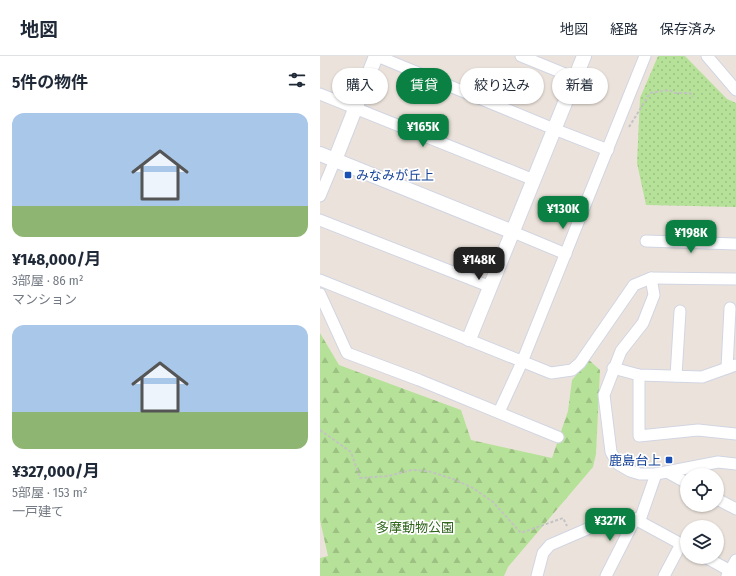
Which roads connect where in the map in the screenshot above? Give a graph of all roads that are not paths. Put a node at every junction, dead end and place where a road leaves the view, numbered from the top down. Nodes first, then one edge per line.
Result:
1 (376, 56) edge
2 (521, 56) edge
3 (584, 56) edge
4 (645, 56) edge
5 (707, 56) edge
6 (579, 68) edge
7 (552, 69) edge
8 (736, 90) edge
9 (320, 94) edge
10 (564, 104) edge
11 (355, 108) junction
12 (554, 129) junction
13 (608, 150) junction
14 (320, 154) edge
15 (335, 160) junction
16 (534, 180) junction
17 (320, 196) edge
18 (320, 220) edge
19 (513, 232) junction
20 (646, 241) dead end
21 (736, 244) edge
22 (566, 254) junction
23 (651, 278) junction
24 (736, 279) edge
25 (320, 280) edge
26 (491, 287) junction
27 (320, 294) edge
28 (730, 308) dead end
29 (680, 311) dead end
30 (469, 339) junction
31 (522, 362) junction
32 (731, 367) edge
33 (613, 368) junction
34 (639, 375) junction
35 (676, 376) junction
36 (499, 412) junction
37 (736, 434) edge
38 (558, 437) dead end
39 (736, 464) edge
40 (667, 472) junction
41 (656, 474) junction
42 (680, 479) edge
43 (724, 503) edge
44 (736, 509) edge
45 (635, 519) junction
46 (680, 544) edge
47 (680, 552) edge
48 (736, 560) edge
49 (716, 564) edge
50 (731, 573) edge
51 (536, 576) edge
52 (606, 576) edge
53 (664, 576) edge

1 - 11 street
1 - 12 street
2 - 7 street
3 - 6 street
4 - 13 street
5 - 8 street
9 - 11 street
10 - 12 street
11 - 15 street
11 - 16 street
12 - 13 street
12 - 16 street
13 - 22 street
14 - 15 street
15 - 17 street
15 - 19 street
16 - 19 street
18 - 26 street
19 - 22 street
19 - 26 street
20 - 21 street
22 - 31 street
23 - 24 street
23 - 31 street
23 - 33 street
25 - 30 street
26 - 30 street
27 - 36 street
28 - 32 street
29 - 35 street
30 - 31 street
31 - 36 street
32 - 35 street
33 - 34 street
33 - 41 street
34 - 35 street
34 - 37 street
36 - 38 street
39 - 40 street
40 - 41 street
40 - 42 street
41 - 45 street
43 - 44 street
45 - 46 street
45 - 51 street
45 - 52 street
47 - 53 street
48 - 50 street
49 - 50 street

